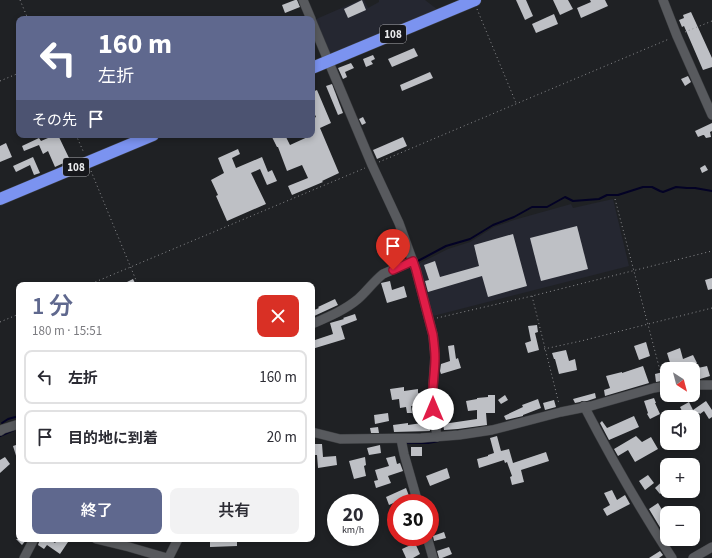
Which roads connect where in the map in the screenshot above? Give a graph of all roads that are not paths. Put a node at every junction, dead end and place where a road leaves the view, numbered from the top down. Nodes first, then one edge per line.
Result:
1 (303, 0) edge
2 (474, 0) edge
3 (663, 0) edge
4 (310, 16) edge
5 (315, 30) edge
6 (328, 62) junction
7 (315, 67) edge
8 (712, 114) edge
9 (146, 138) edge
10 (0, 199) edge
11 (413, 261) junction
12 (315, 323) edge
13 (700, 385) edge
14 (712, 385) edge
15 (660, 387) edge
16 (584, 406) junction
17 (16, 425) edge
18 (1, 429) edge
19 (315, 433) edge
20 (437, 438) junction
21 (401, 439) junction
22 (415, 494) edge
23 (32, 542) edge
24 (108, 542) edge
25 (176, 542) edge
26 (430, 546) edge
27 (712, 547) edge
28 (24, 558) edge
29 (167, 558) edge
30 (433, 558) edge
31 (672, 558) edge
32 (692, 558) edge

1 - 4 street
2 - 6 highway, 108
3 - 8 street
5 - 6 street
6 - 7 highway, 108
6 - 11 street
9 - 10 highway, 108
11 - 12 street
11 - 20 street
13 - 14 street
15 - 16 street
16 - 20 street
16 - 31 street
17 - 18 street
19 - 21 street
20 - 21 street
21 - 22 street
23 - 28 street
24 - 29 street
25 - 29 street
26 - 30 street
27 - 32 street

